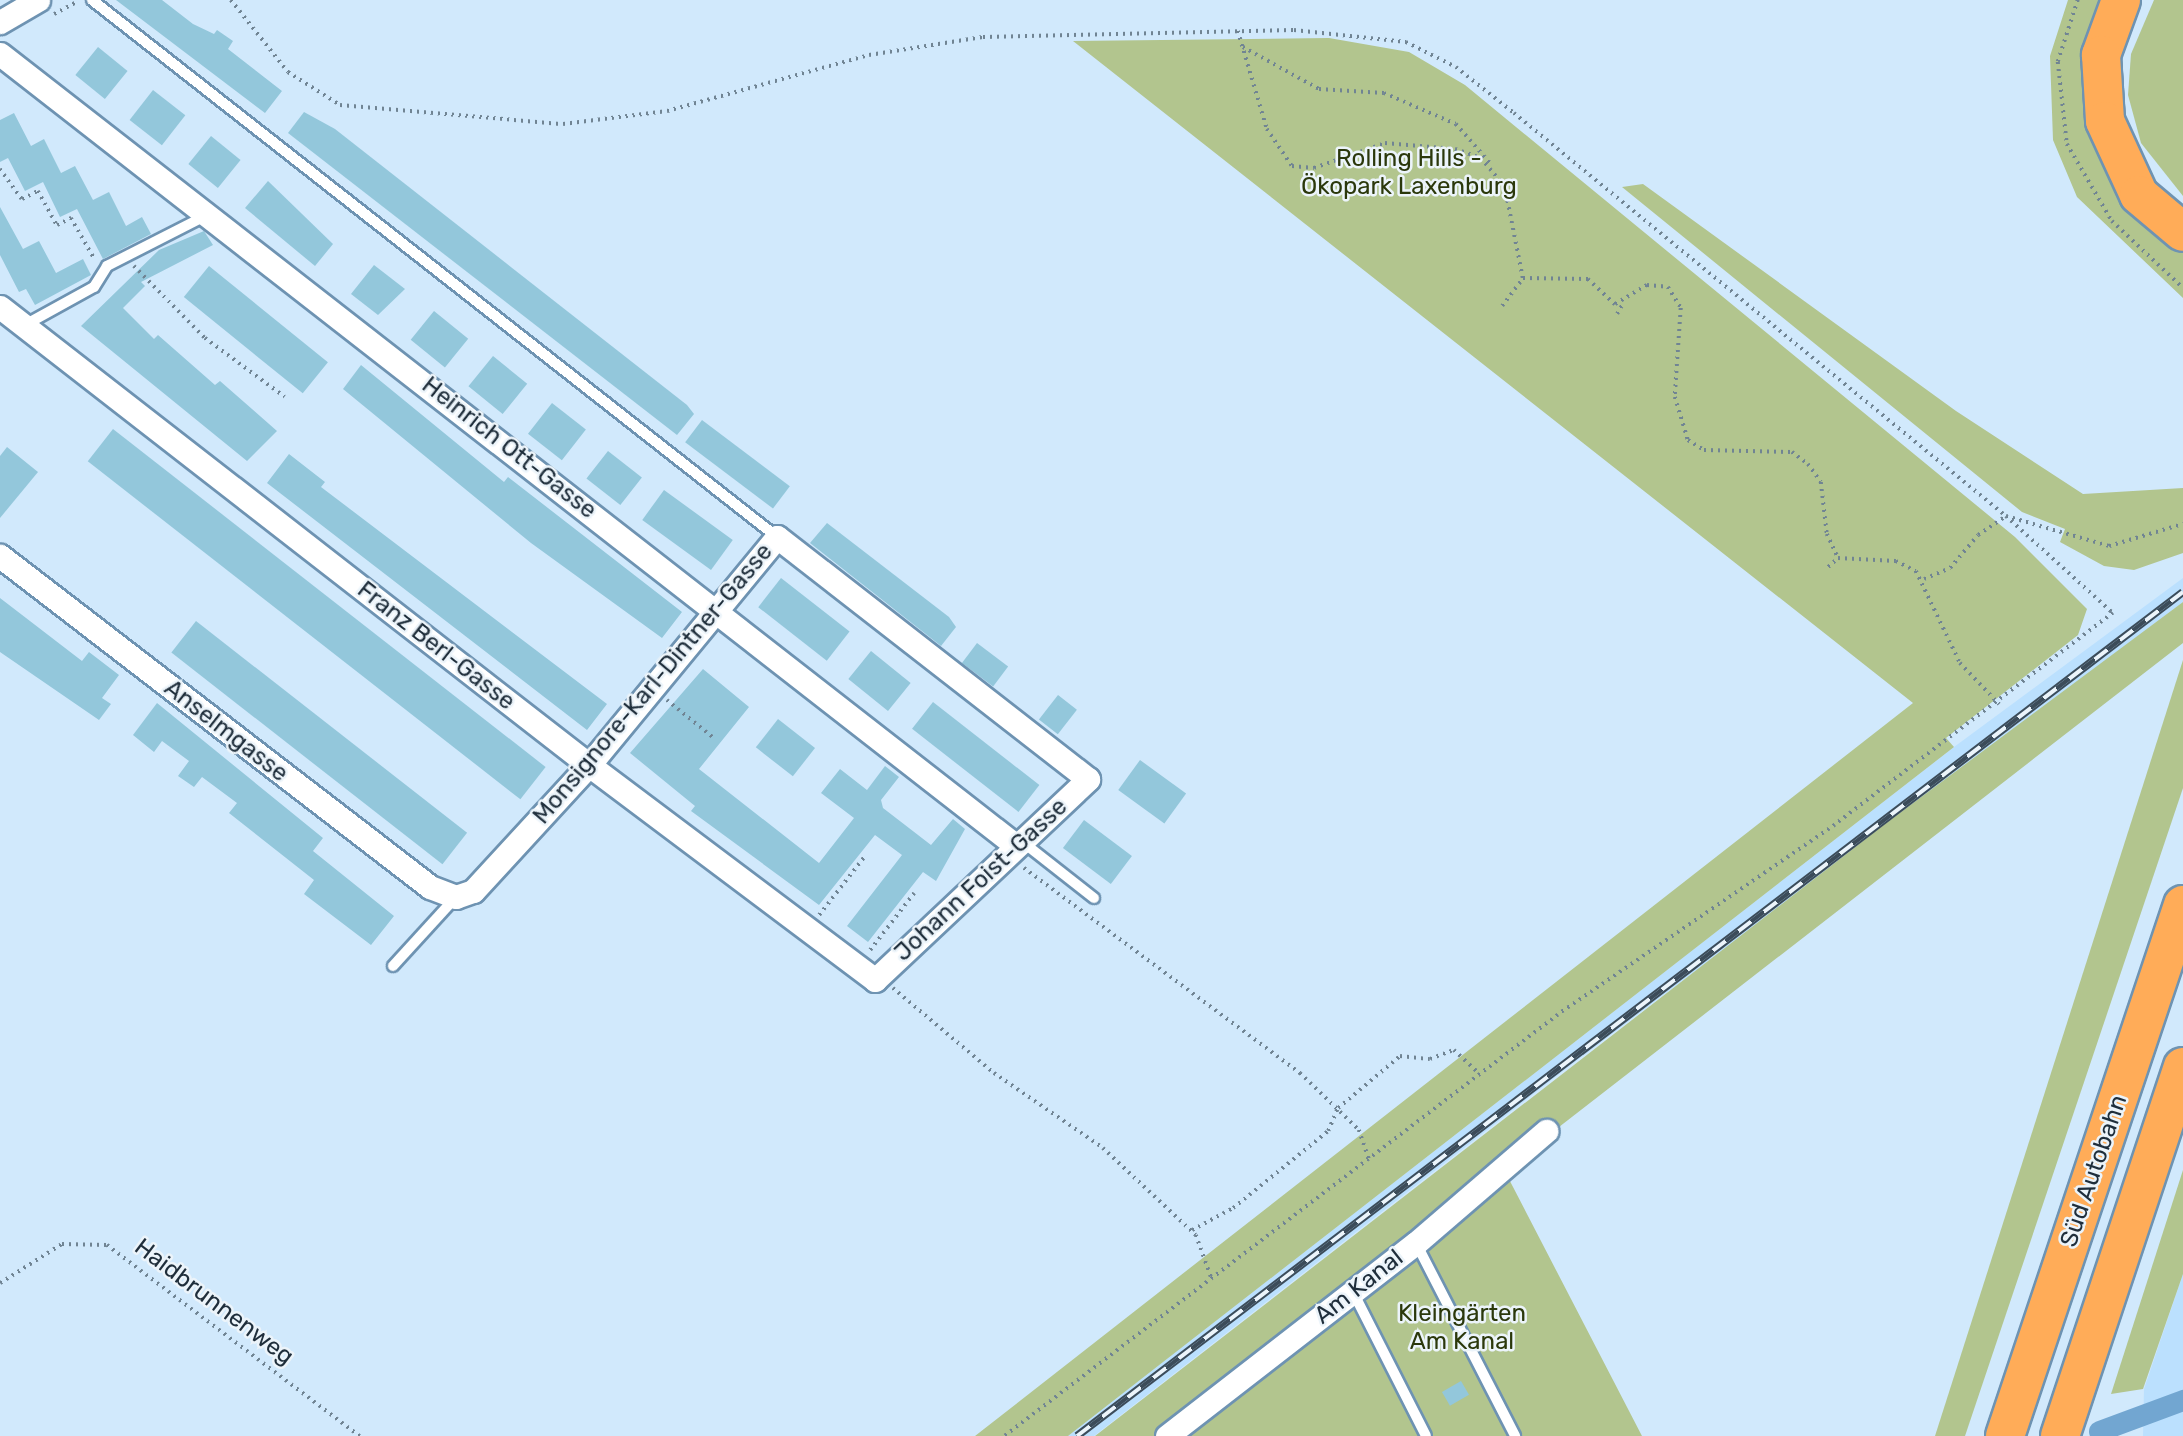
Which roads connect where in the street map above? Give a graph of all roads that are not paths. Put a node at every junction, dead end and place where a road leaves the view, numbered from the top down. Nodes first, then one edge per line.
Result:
1 (38, 0) edge
2 (92, 0) edge
3 (2121, 0) edge
4 (2143, 0) edge
5 (0, 22) edge
6 (0, 54) edge
7 (2183, 207) edge
8 (207, 215) junction
9 (2183, 232) edge
10 (0, 307) edge
11 (23, 326) junction
12 (777, 537) junction
13 (0, 556) edge
14 (718, 609) junction
15 (589, 765) junction
16 (1087, 779) joint
17 (1013, 847) junction
18 (456, 897) junction
19 (1094, 898) dead end
20 (2183, 905) edge
21 (393, 966) dead end
22 (875, 980) joint
23 (2183, 1067) edge
24 (1546, 1131) dead end
25 (1416, 1243) junction
26 (1353, 1292) junction
27 (1167, 1436) edge
28 (1426, 1436) edge
29 (1515, 1436) edge
30 (2005, 1436) edge
31 (2060, 1436) edge

1 - 5 street
2 - 12 lane
3 - 9 highway
4 - 7 highway
6 - 8 street, Heinrich Ott-Gasse
8 - 11 lane
8 - 14 street, Heinrich Ott-Gasse
10 - 11 street, Franz Berl-Gasse
11 - 15 street, Franz Berl-Gasse
12 - 14 street, Monsignore-Karl-Dintner-Gasse
12 - 16 street, Monsignore-Karl-Dintner-Gasse
13 - 18 street, Anselmgasse
14 - 15 street, Monsignore-Karl-Dintner-Gasse
14 - 17 street, Heinrich Ott-Gasse
15 - 18 street, Monsignore-Karl-Dintner-Gasse
15 - 22 street, Franz Berl-Gasse
16 - 17 street, Johann Foist-Gasse
17 - 19 lane
17 - 22 street, Johann Foist-Gasse
18 - 21 lane
20 - 30 highway, Süd Autobahn
23 - 31 highway, Süd Autobahn
24 - 25 street, Am Kanal
25 - 26 street, Am Kanal
25 - 29 lane
26 - 27 street, Am Kanal
26 - 28 lane

